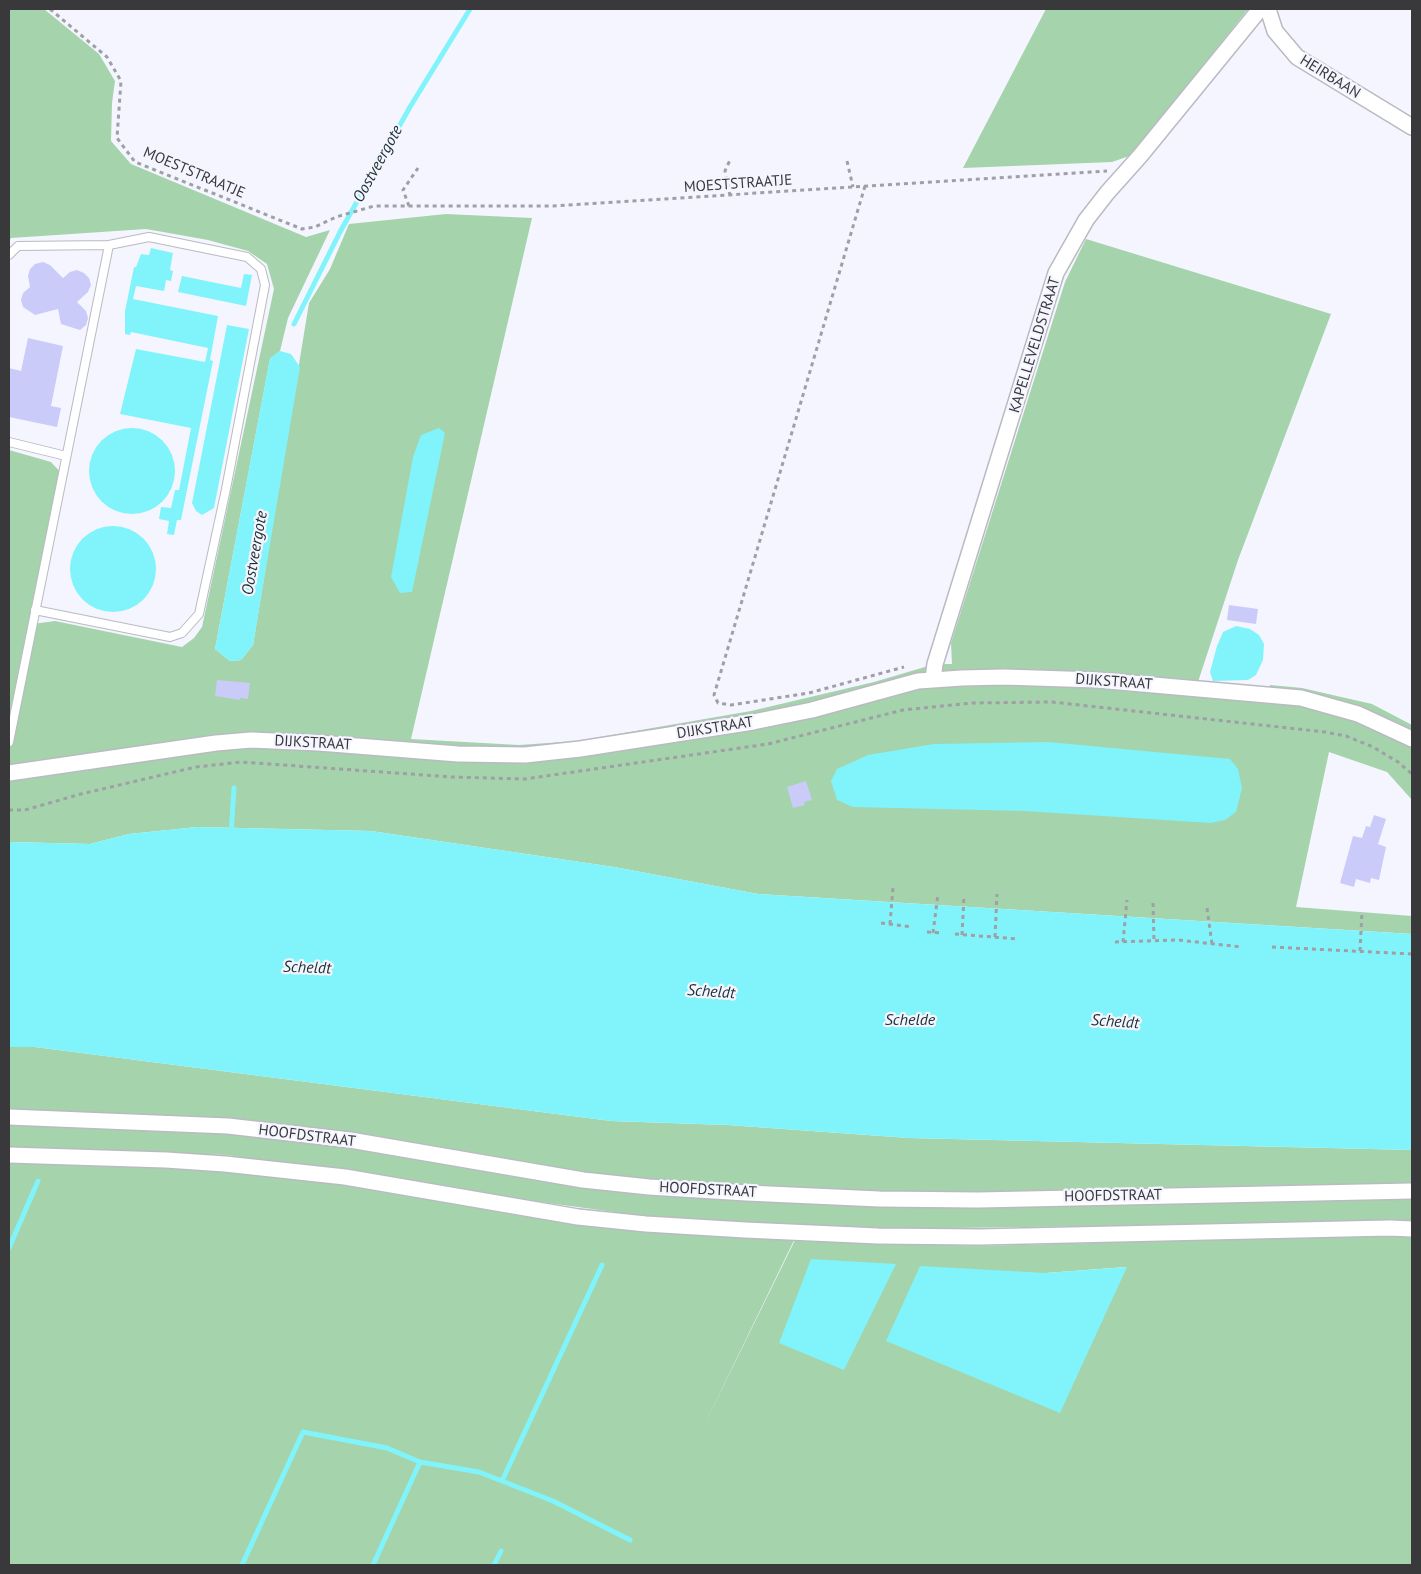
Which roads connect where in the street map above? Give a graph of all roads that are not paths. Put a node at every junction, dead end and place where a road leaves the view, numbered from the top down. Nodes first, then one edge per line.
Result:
1 (1260, 9) edge
2 (1268, 9) edge
3 (1412, 127) edge
4 (109, 245) junction
5 (9, 255) edge
6 (9, 442) edge
7 (66, 456) junction
8 (36, 610) junction
9 (933, 679) junction
10 (1412, 740) edge
11 (9, 742) edge
12 (9, 773) edge
13 (9, 1117) edge
14 (9, 1155) edge
15 (1412, 1191) edge
16 (1412, 1229) edge

1 - 9 street, KAPELLEVELDSTRAAT
2 - 3 street, HEIRBAAN
4 - 5 lane
4 - 7 lane
4 - 8 lane
6 - 7 lane
7 - 8 lane
8 - 11 lane
9 - 10 street, DIJKSTRAAT
9 - 12 street, DIJKSTRAAT
13 - 15 street, HOOFDSTRAAT
14 - 16 street

